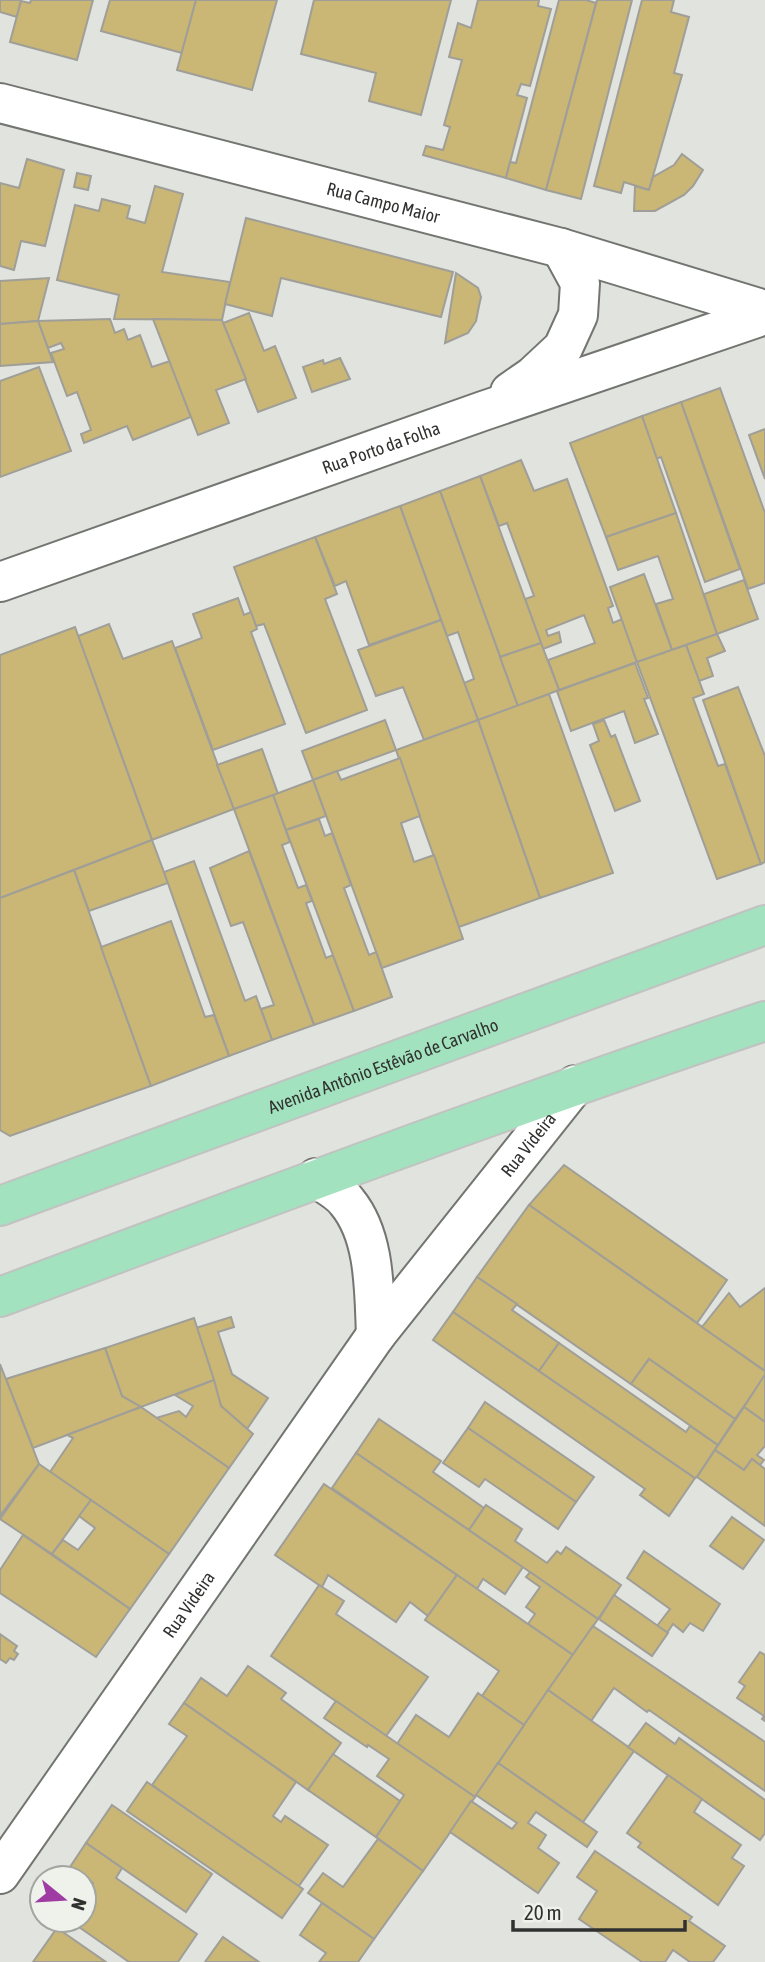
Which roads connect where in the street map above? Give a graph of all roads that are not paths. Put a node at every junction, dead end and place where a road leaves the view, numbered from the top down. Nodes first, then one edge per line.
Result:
1 (0, 103) edge
2 (561, 248) junction
3 (765, 312) edge
4 (482, 411) junction
5 (0, 582) edge
6 (765, 925) edge
7 (765, 1021) edge
8 (575, 1085) junction
9 (316, 1178) junction
10 (0, 1206) edge
11 (0, 1297) edge
12 (376, 1335) junction
13 (0, 1874) edge

1 - 2 street, Rua Campo Maior
2 - 3 street, Rua Campo Maior
2 - 4 street
3 - 4 street, Rua Porto da Folha
4 - 5 street, Rua Porto da Folha
6 - 10 main road, Avenida Antônio Estêvão de Carvalho
7 - 8 main road
8 - 9 main road
8 - 12 street, Rua Videira
9 - 11 main road
9 - 12 street
12 - 13 street, Rua Videira

